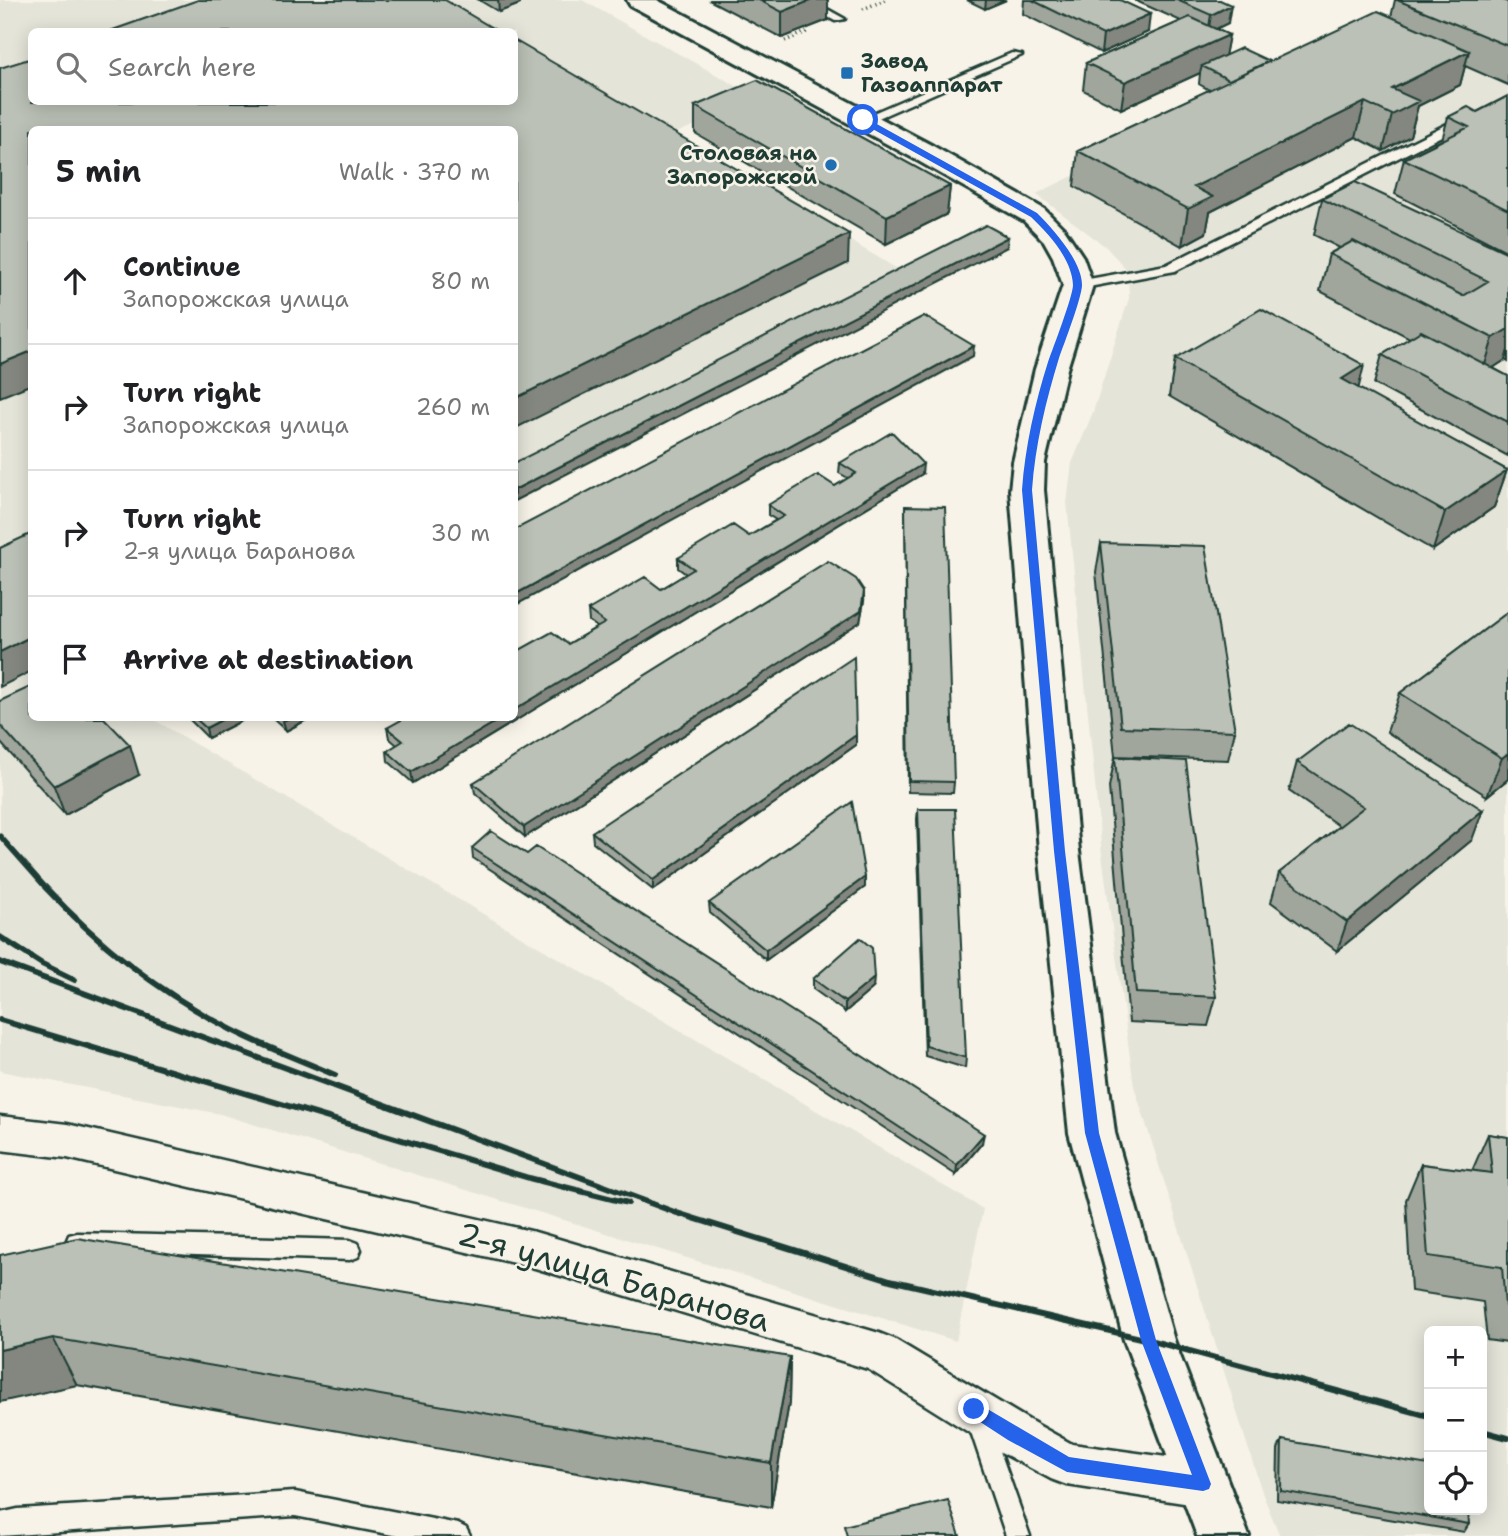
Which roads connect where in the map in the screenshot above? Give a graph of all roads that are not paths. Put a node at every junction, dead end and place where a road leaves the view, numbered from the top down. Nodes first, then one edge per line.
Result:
1 (639, 0) edge
2 (803, 0) edge
3 (839, 19) dead end
4 (1016, 55) dead end
5 (1468, 118) edge
6 (863, 120) junction
7 (1077, 285) junction
8 (0, 1133) edge
9 (52, 1244) edge
10 (350, 1250) dead end
11 (974, 1409) junction
12 (1203, 1484) junction
13 (12, 1527) edge
14 (458, 1536) edge
15 (1018, 1536) edge
16 (1223, 1536) edge

1 - 6 main road
2 - 3 lane
4 - 6 lane
5 - 7 lane
6 - 7 main road
7 - 12 main road
8 - 11 street, 2-я улица Баранова
9 - 10 lane
11 - 12 street, 2-я улица Баранова
11 - 15 lane
12 - 16 main road
13 - 14 lane

